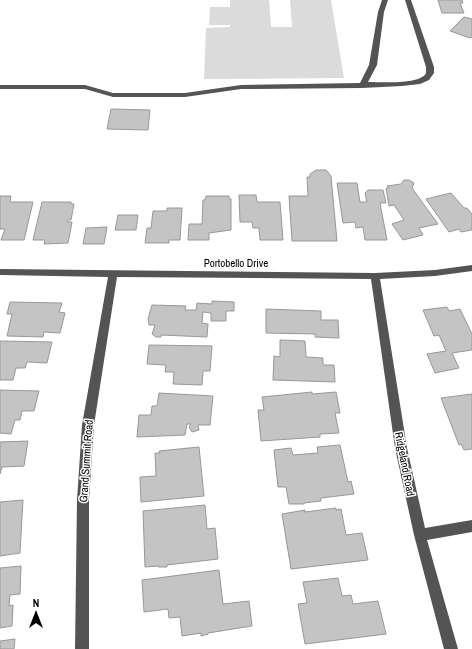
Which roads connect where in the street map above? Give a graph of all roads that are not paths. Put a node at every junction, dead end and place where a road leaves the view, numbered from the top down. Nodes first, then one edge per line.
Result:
1 (385, 0) edge
2 (408, 0) edge
3 (362, 86) junction
4 (0, 87) edge
5 (472, 268) edge
6 (0, 272) edge
7 (114, 274) junction
8 (375, 276) junction
9 (472, 526) edge
10 (420, 535) junction
11 (82, 649) edge
12 (451, 649) edge

1 - 3 street
2 - 3 street
3 - 4 street
5 - 8 street, Portobello Drive
6 - 7 street, Portobello Drive
7 - 8 street, Portobello Drive
7 - 11 street, Grand Summit Road
8 - 10 street, Ridgeland Road
9 - 10 street
10 - 12 street, Ridgeland Road

